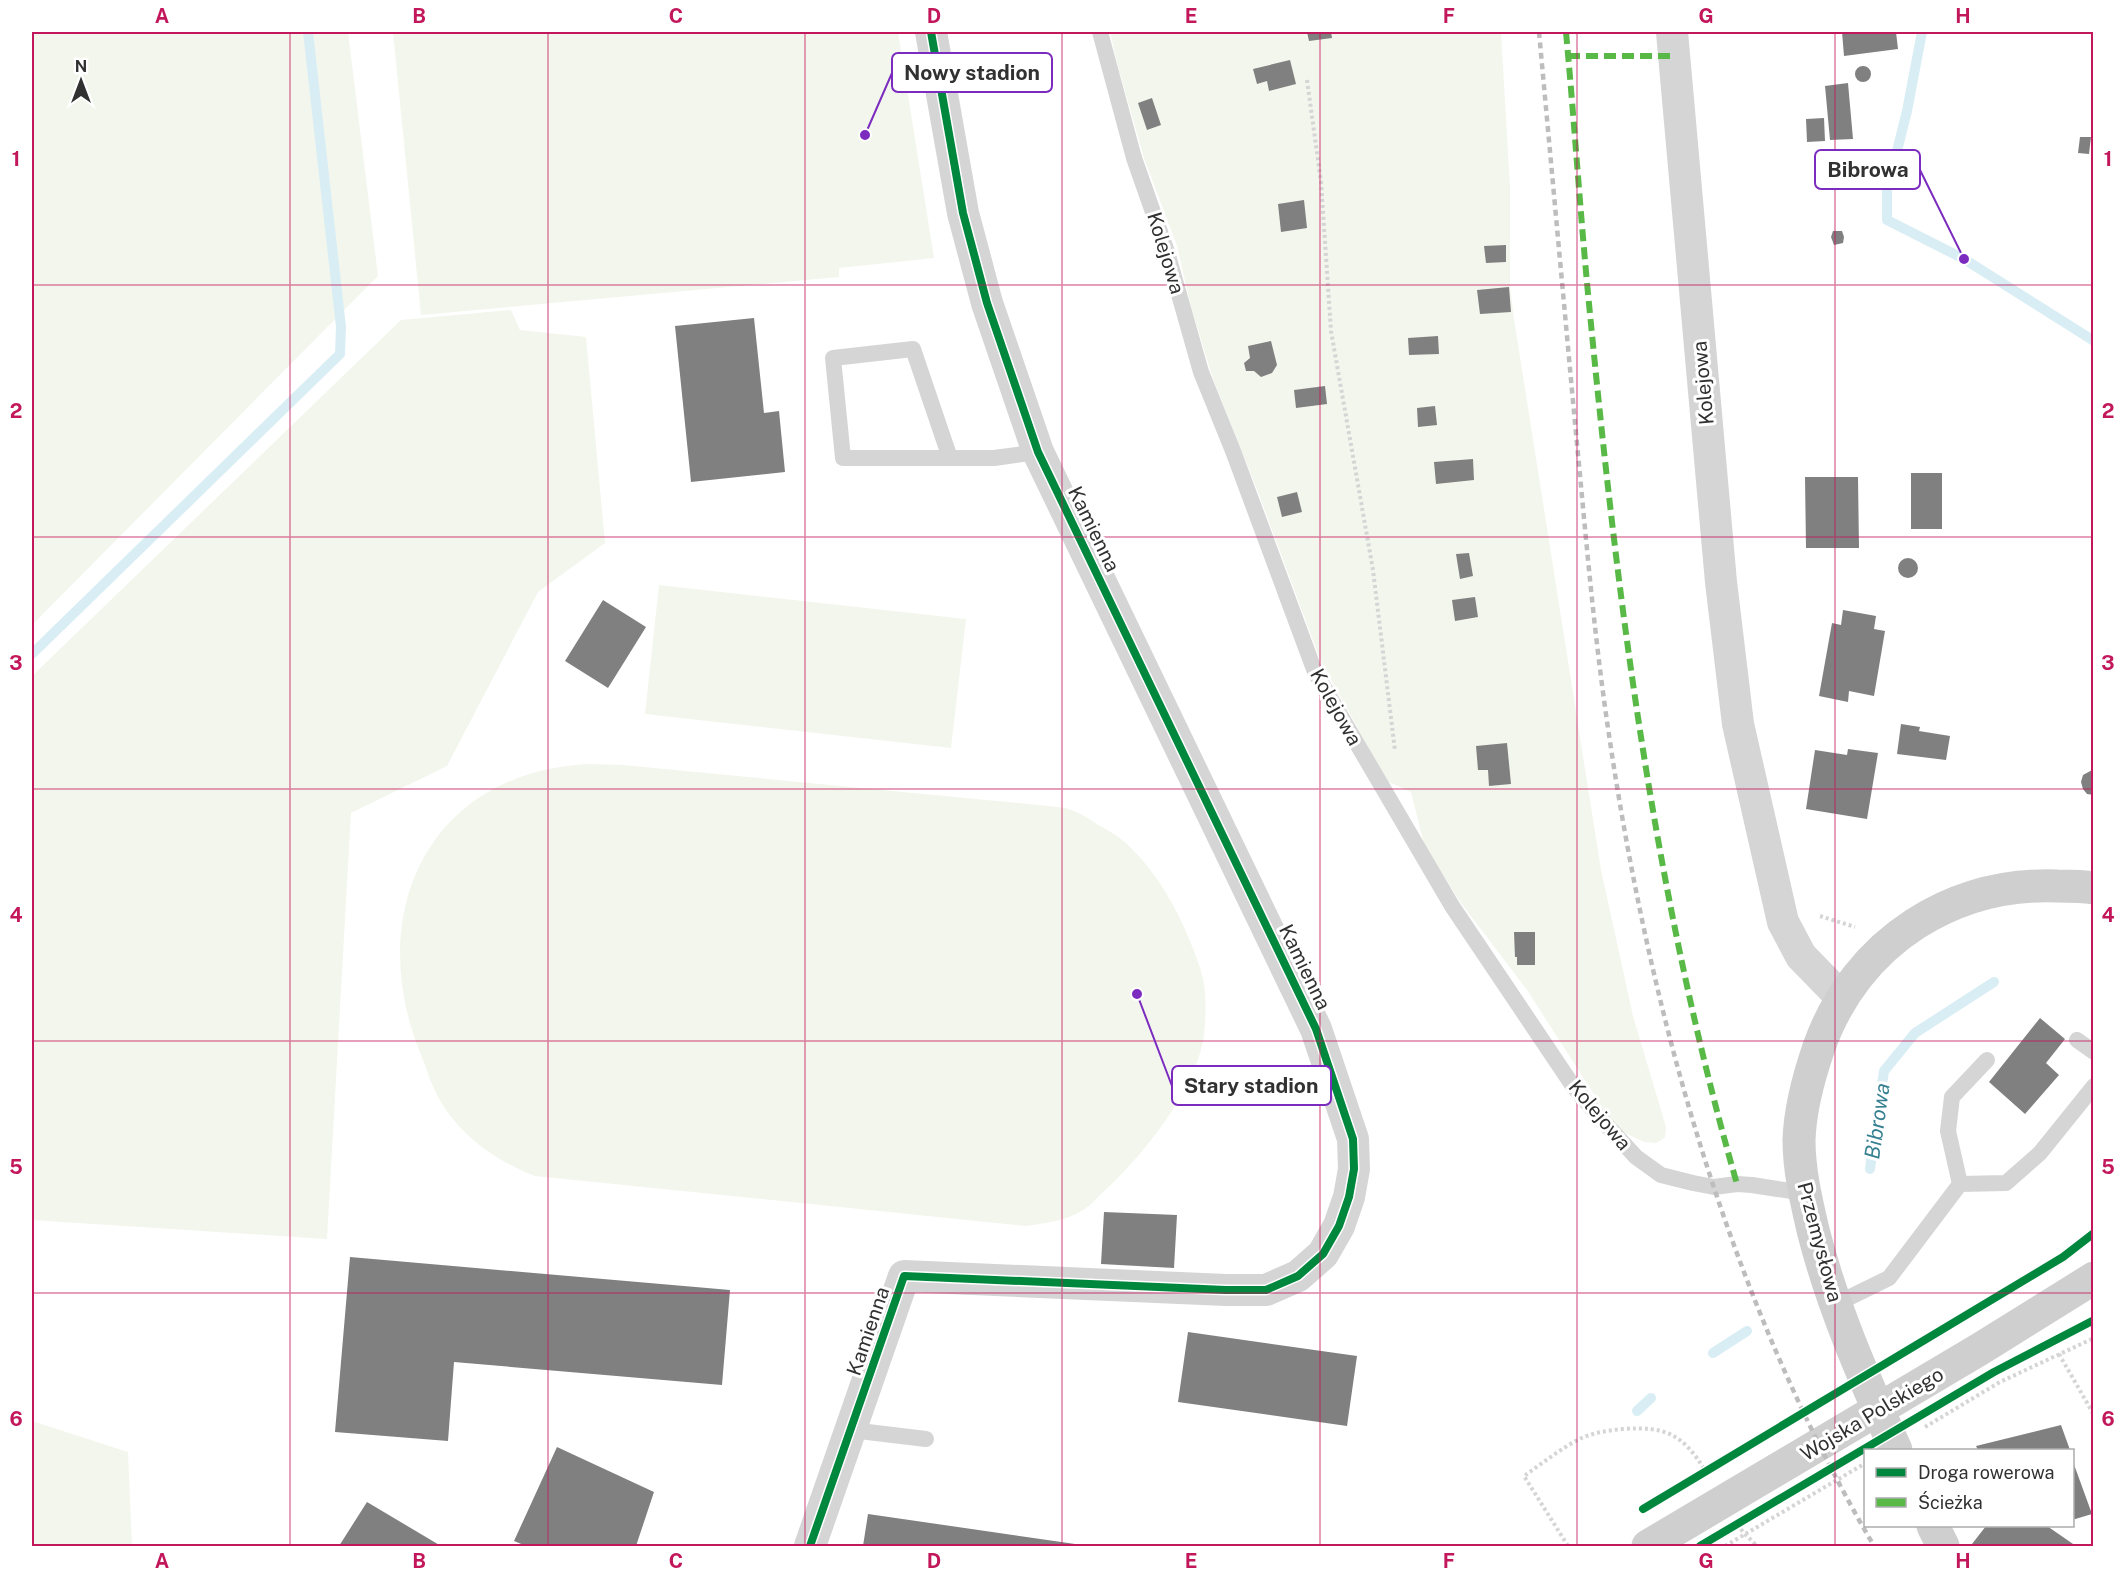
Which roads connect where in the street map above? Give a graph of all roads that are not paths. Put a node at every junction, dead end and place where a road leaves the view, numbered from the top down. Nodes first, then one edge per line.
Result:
1 (931, 32) edge
2 (1100, 32) edge
3 (1672, 32) edge
4 (1038, 452) junction
5 (950, 458) junction
6 (2094, 888) edge
7 (1841, 997) junction
8 (2077, 1040) dead end
9 (2094, 1052) edge
10 (1987, 1060) dead end
11 (2094, 1086) edge
12 (1960, 1184) junction
13 (1804, 1193) junction
14 (2094, 1278) edge
15 (1836, 1304) junction
16 (851, 1430) junction
17 (926, 1439) dead end
18 (1896, 1449) edge
19 (1934, 1527) edge
20 (1655, 1543) edge
21 (810, 1546) edge
22 (1943, 1546) edge

1 - 4 street, Kamienna
2 - 13 lane, Kolejowa
3 - 7 street, Kolejowa
4 - 5 lane
4 - 16 street, Kamienna
5 - 5 lane
6 - 7 main road, Przemysłowa
7 - 13 main road, Przemysłowa
8 - 9 lane
10 - 12 lane
11 - 12 lane
12 - 15 lane
13 - 15 main road, Przemysłowa
14 - 20 main road, Wojska Polskiego
15 - 18 main road, Przemysłowa
16 - 17 lane
16 - 21 street, Kamienna
19 - 22 main road

